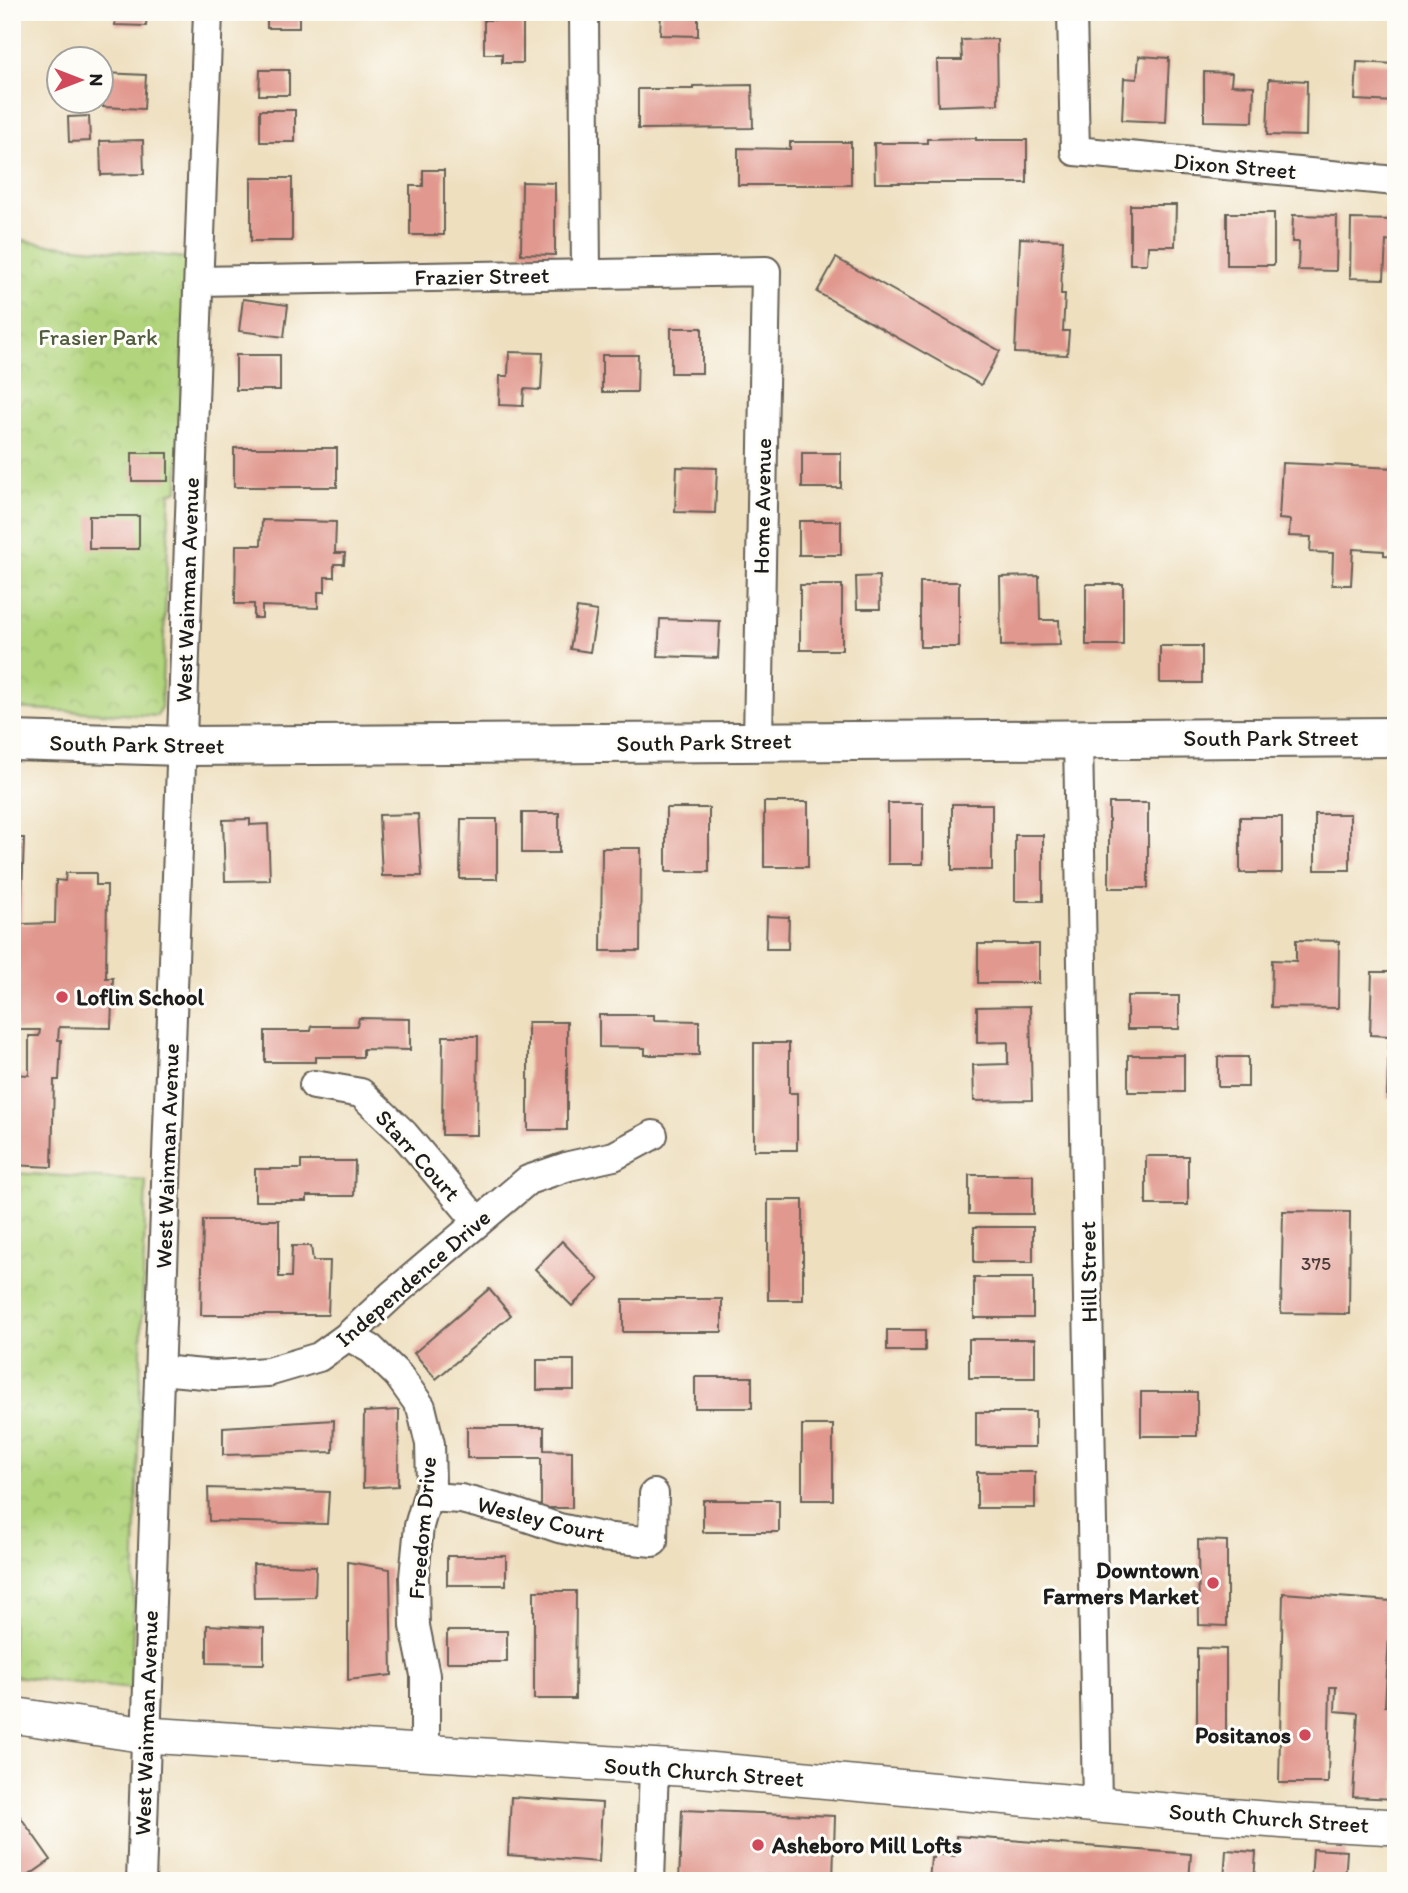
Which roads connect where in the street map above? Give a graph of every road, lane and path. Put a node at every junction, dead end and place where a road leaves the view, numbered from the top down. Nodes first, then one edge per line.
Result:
1 (208, 12) edge
2 (584, 12) edge
3 (1072, 12) edge
4 (1396, 181) edge
5 (766, 271) joint
6 (586, 274) junction
7 (199, 281) junction
8 (1396, 737) edge
9 (1078, 739) junction
10 (12, 741) edge
11 (758, 741) junction
12 (182, 746) junction
13 (314, 1085) dead end
14 (653, 1135) dead end
15 (478, 1222) junction
16 (348, 1336) junction
17 (159, 1370) junction
18 (654, 1494) dead end
19 (428, 1497) junction
20 (12, 1715) edge
21 (146, 1735) junction
22 (425, 1752) junction
23 (654, 1767) junction
24 (1097, 1804) junction
25 (1396, 1827) edge
26 (141, 1881) edge
27 (650, 1881) edge

1 - 7 street, West Wainman Avenue
2 - 6 street
3 - 4 street, Dixon Street
5 - 6 street, Frazier Street
5 - 11 street, Home Avenue
6 - 7 street, Frazier Street
7 - 12 street, West Wainman Avenue
8 - 9 main road, South Park Street
9 - 11 main road, South Park Street
9 - 24 street, Hill Street
10 - 12 main road, South Park Street
11 - 12 main road, South Park Street
12 - 17 street, West Wainman Avenue
13 - 15 street, Starr Court
14 - 15 street, Independence Drive
15 - 16 street, Independence Drive
16 - 17 street, Independence Drive
16 - 19 street, Freedom Drive
17 - 21 street, West Wainman Avenue
18 - 19 street, Wesley Court
19 - 22 street, Freedom Drive
20 - 21 street, South Church Street
21 - 22 street, South Church Street
21 - 26 street, West Wainman Avenue
22 - 23 street, South Church Street
23 - 24 street, South Church Street
23 - 27 street
24 - 25 street, South Church Street

